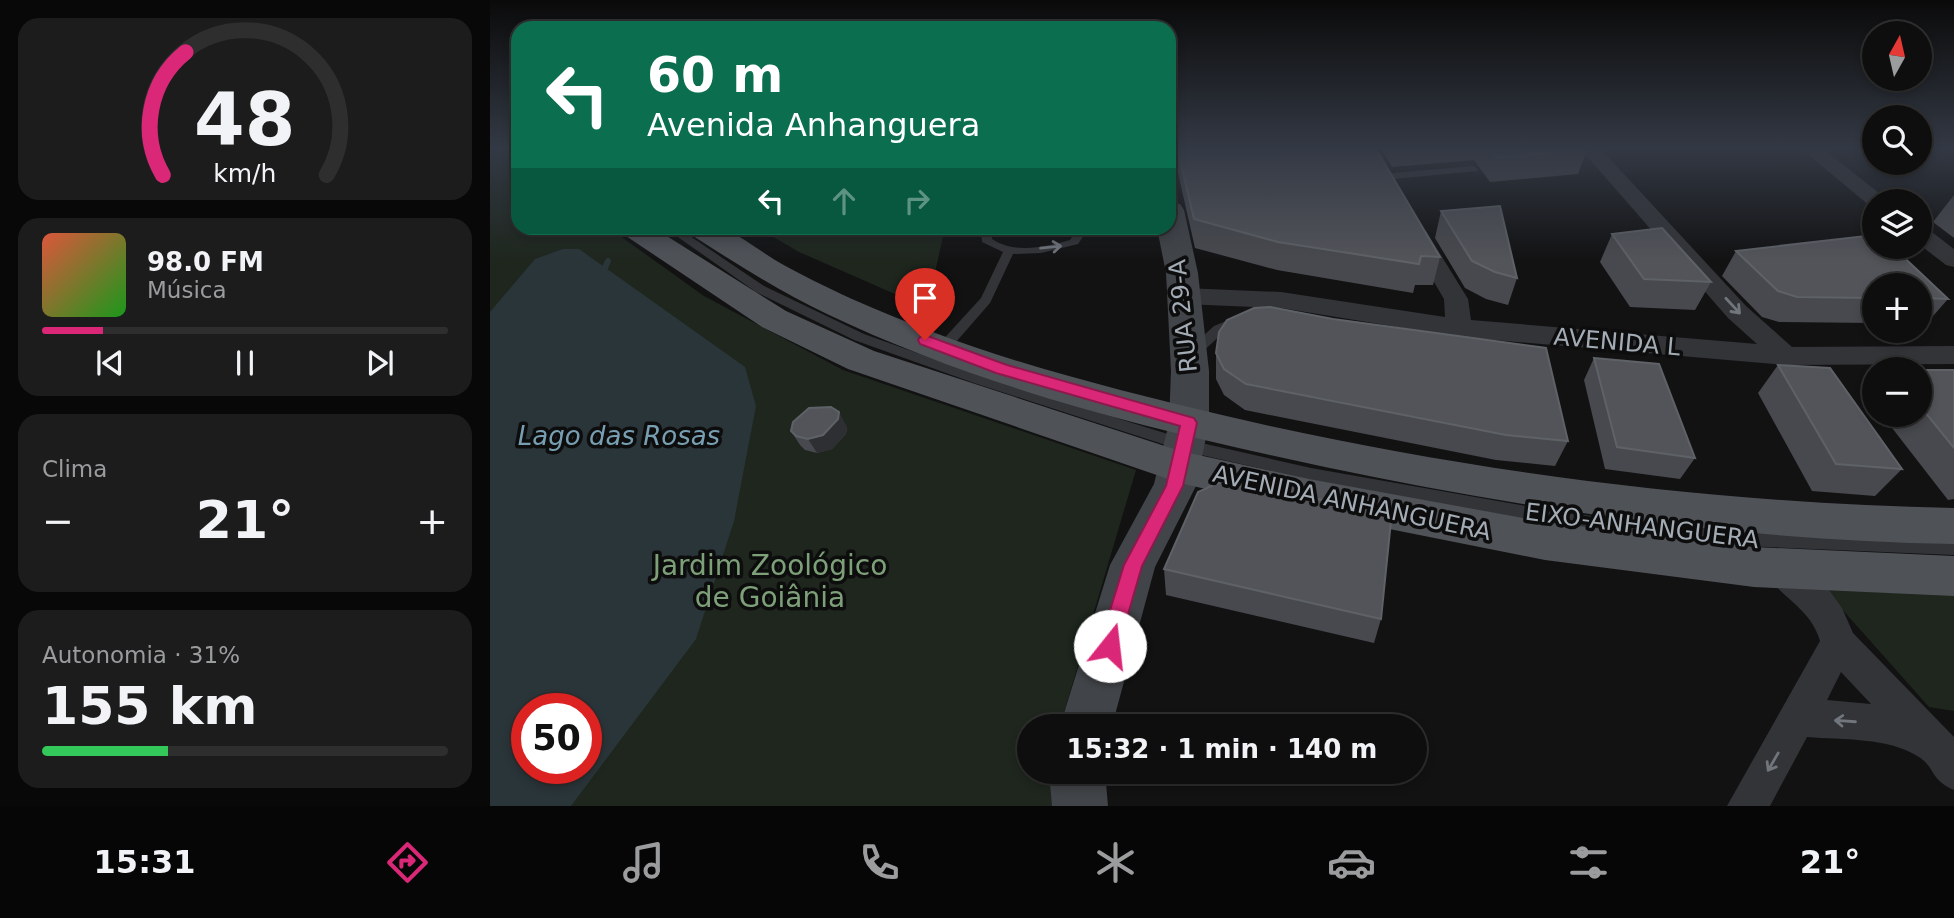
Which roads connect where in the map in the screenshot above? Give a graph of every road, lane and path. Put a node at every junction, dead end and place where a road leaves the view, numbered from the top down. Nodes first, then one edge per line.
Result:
1 (1388, 185) edge
2 (1621, 185) edge
3 (1396, 200) edge
4 (1409, 222) edge
5 (645, 235) edge
6 (681, 235) edge
7 (712, 235) edge
8 (986, 235) edge
9 (1078, 235) edge
10 (1174, 235) edge
11 (1932, 243) edge
12 (1009, 251) junction
13 (1954, 260) edge
14 (1183, 285) junction
15 (1292, 302) junction
16 (1459, 328) junction
17 (944, 348) junction
18 (1954, 355) edge
19 (1786, 356) junction
20 (1189, 357) junction
21 (1184, 445) junction
22 (1954, 526) edge
23 (1954, 548) edge
24 (1954, 576) edge
25 (1804, 578) junction
26 (1839, 643) junction
27 (1090, 714) edge
28 (1798, 717) junction
29 (1947, 751) edge
30 (1078, 784) edge
31 (1080, 806) edge
32 (1748, 806) edge

1 - 3 street
2 -> 19 street
4 - 16 street
5 - 21 main road, AVENIDA ANHANGUERA
6 - 21 lane, EIXO-ANHANGUERA
7 - 17 main road, AVENIDA ANHANGUERA
8 - 12 lane
12 -> 9 lane
10 - 14 street, RUA 29-A
11 - 13 street
12 - 17 lane
14 - 15 street, AVENIDA L
14 - 20 street, RUA 29-A
15 - 16 street, AVENIDA L
15 - 20 lane
16 - 19 street, AVENIDA L
17 - 21 main road, AVENIDA ANHANGUERA
18 - 19 street, AVENIDA L
20 - 21 street, RUA 29-A
21 - 22 main road, AVENIDA ANHANGUERA
21 - 23 lane, EIXO-ANHANGUERA
21 - 25 main road, AVENIDA ANHANGUERA
21 - 27 street
24 - 25 main road, AVENIDA ANHANGUERA
25 - 26 street
26 - 28 street
26 - 29 street
29 -> 28 street
28 -> 32 street
30 - 31 street

